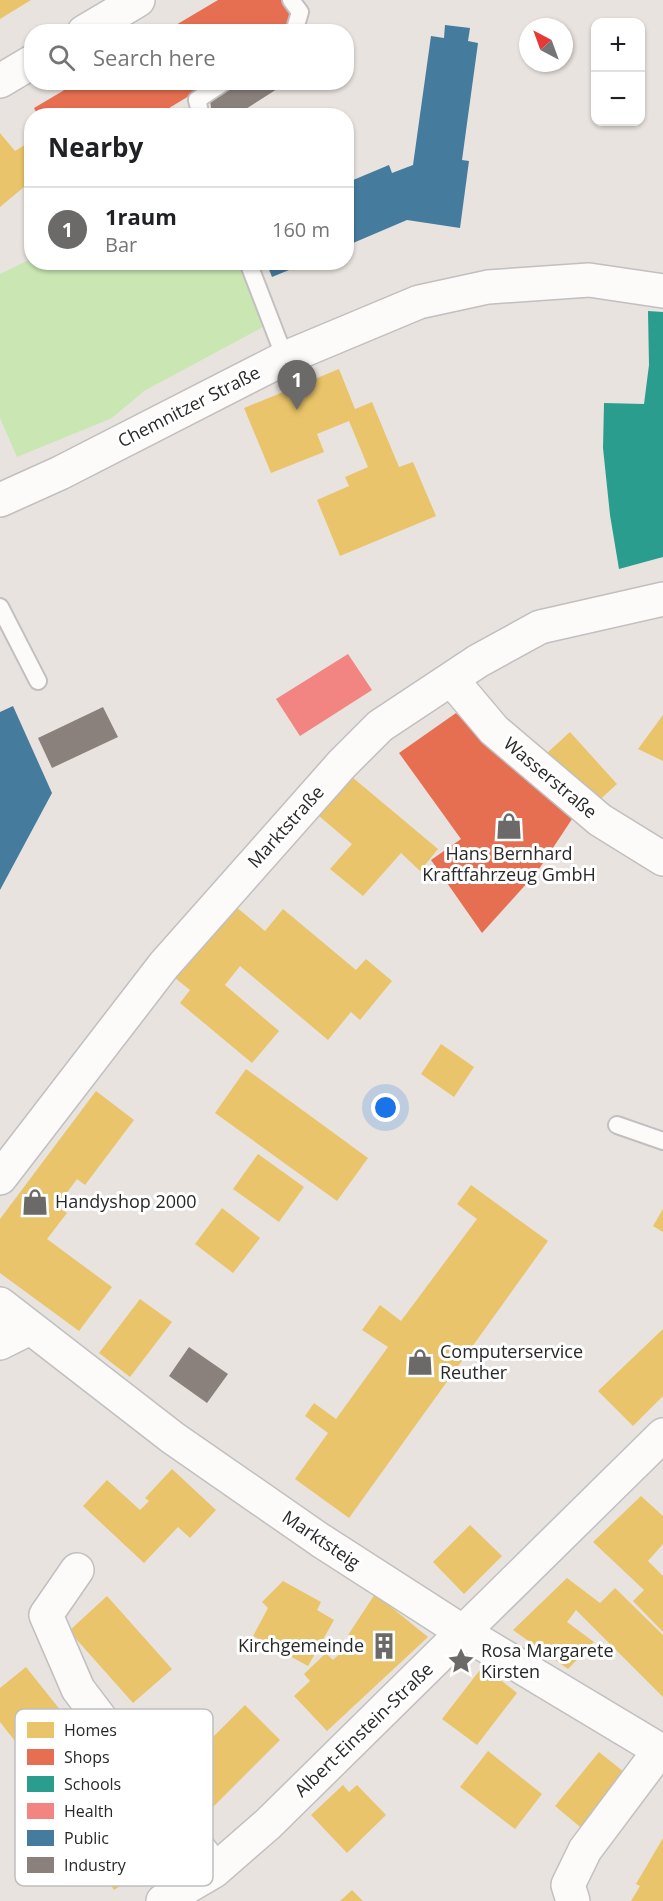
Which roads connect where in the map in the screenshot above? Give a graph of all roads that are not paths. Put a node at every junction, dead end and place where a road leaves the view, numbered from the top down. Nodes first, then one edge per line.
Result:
1 (138, 0) edge
2 (291, 0) edge
3 (98, 24) edge
4 (296, 24) edge
5 (24, 67) edge
6 (0, 81) edge
7 (212, 90) edge
8 (199, 108) edge
9 (251, 270) edge
10 (663, 291) edge
11 (285, 358) junction
12 (0, 500) edge
13 (663, 599) edge
14 (0, 607) edge
15 (451, 679) junction
16 (38, 681) dead end
17 (663, 859) edge
18 (617, 1125) dead end
19 (663, 1141) edge
20 (0, 1178) edge
21 (0, 1304) edge
22 (30, 1328) junction
23 (0, 1343) edge
24 (663, 1435) edge
25 (77, 1570) dead end
26 (464, 1632) junction
27 (93, 1709) edge
28 (661, 1751) edge
29 (213, 1867) edge
30 (215, 1870) joint
31 (188, 1886) edge
32 (163, 1901) edge
33 (573, 1901) edge

1 - 3 street
2 - 4 lane
5 - 6 street
7 - 8 lane
9 - 11 lane
10 - 11 street, Chemnitzer Straße
11 - 12 street, Chemnitzer Straße
13 - 15 street, Marktstraße
14 - 16 lane
15 - 17 street, Wasserstraße
15 - 20 street, Marktstraße
18 - 19 lane
21 - 22 street, Marktsteig
22 - 23 street
22 - 26 street, Marktsteig
24 - 26 street, Albert-Einstein-Straße
25 - 27 street
26 - 28 street, Marktsteig
26 - 30 street, Albert-Einstein-Straße
28 - 33 street, Marktsteig
29 - 30 street
31 - 32 street, Albert-Einstein-Straße

